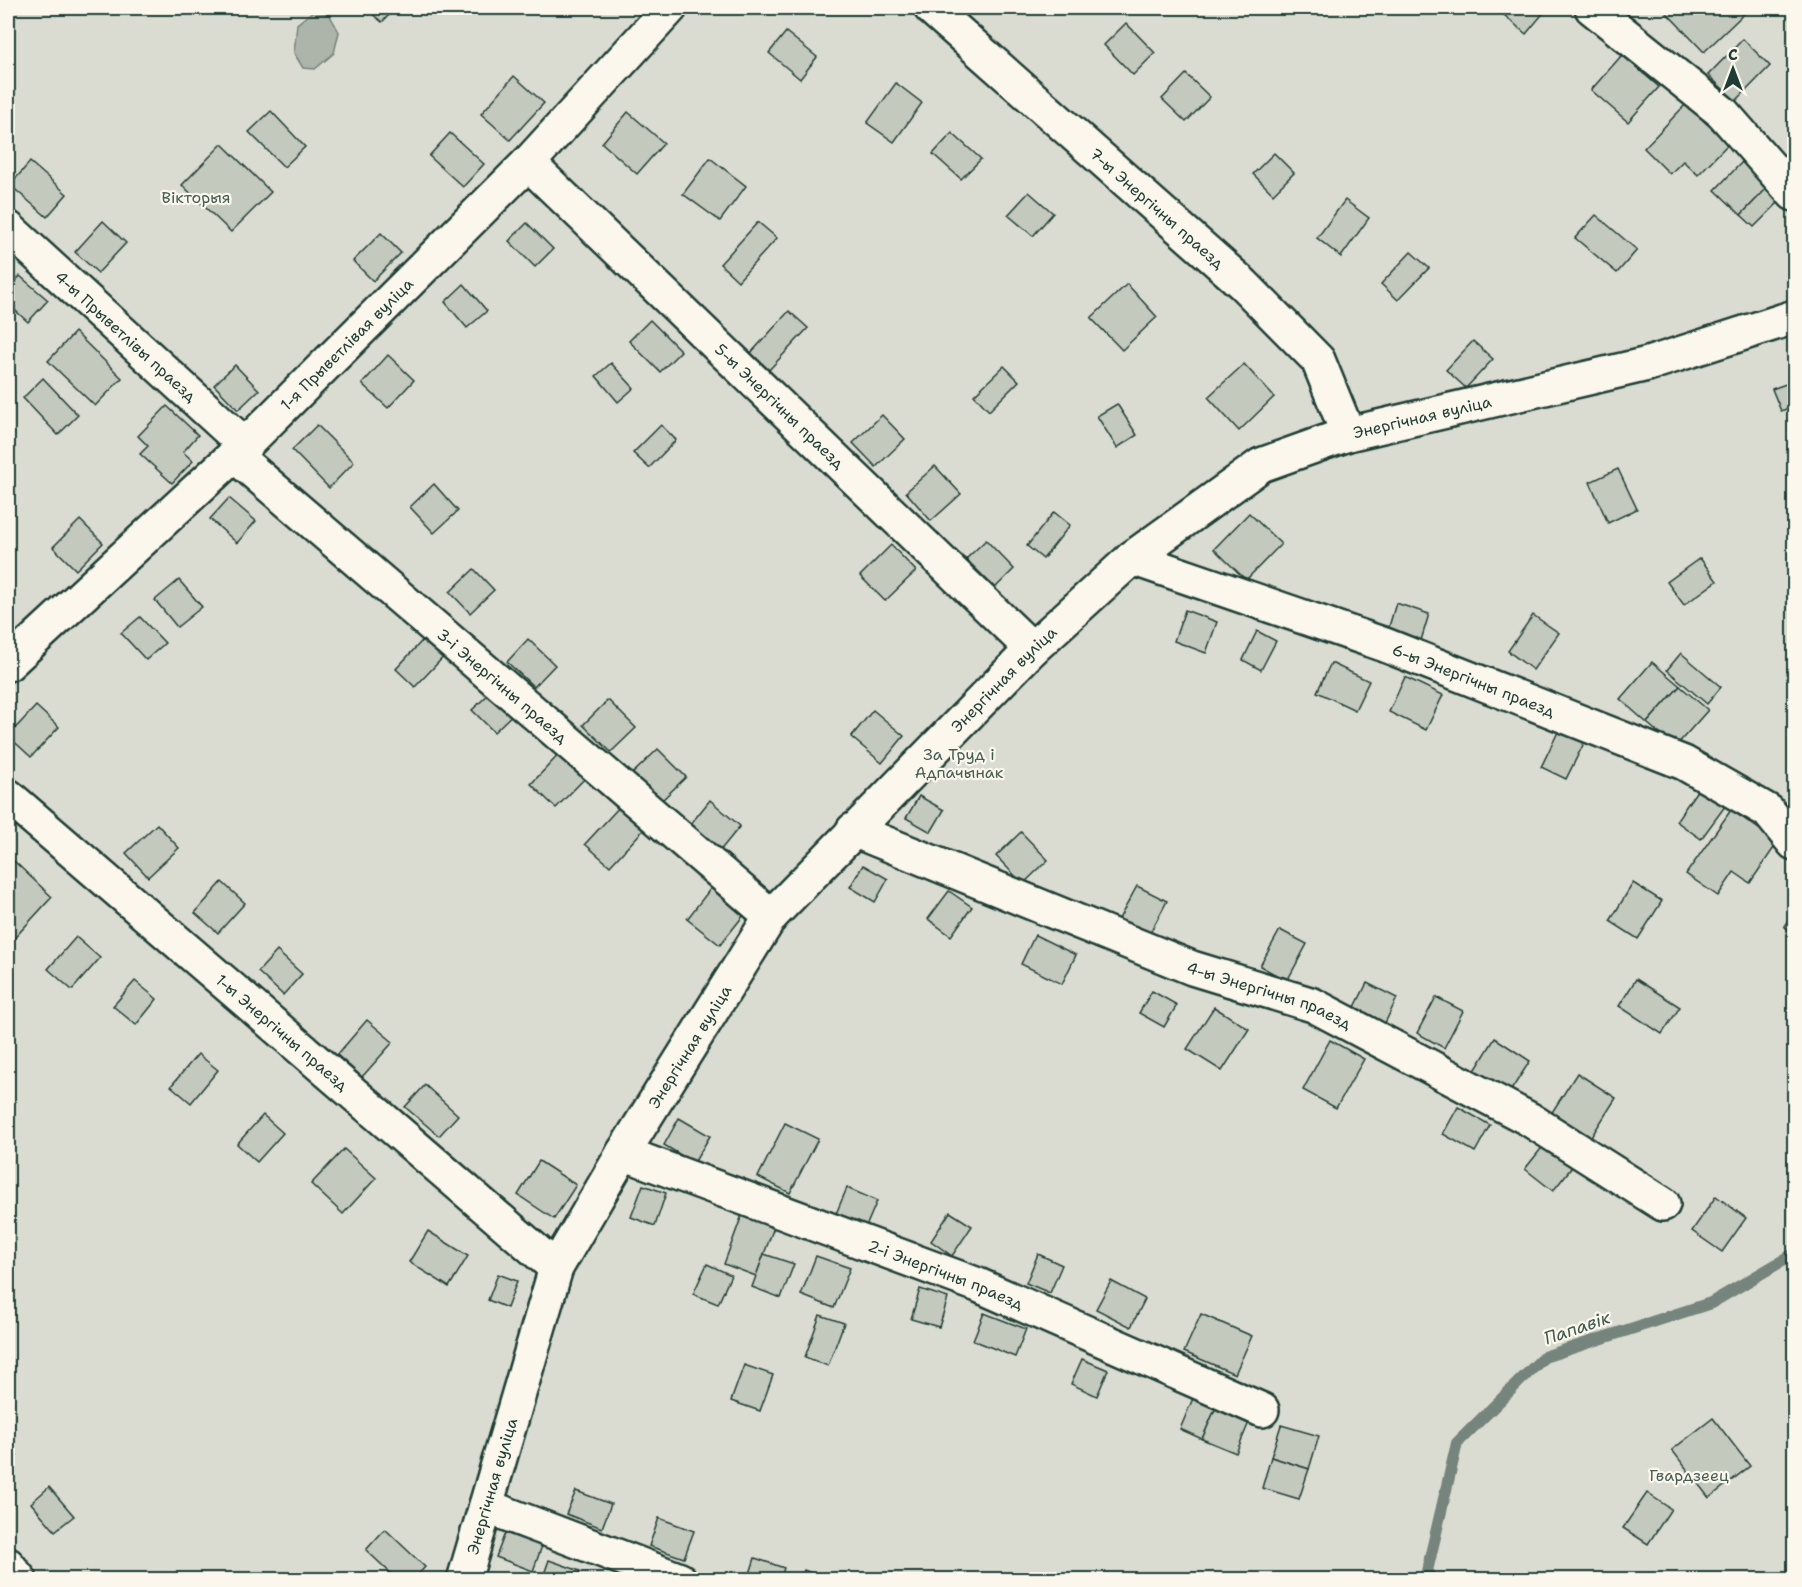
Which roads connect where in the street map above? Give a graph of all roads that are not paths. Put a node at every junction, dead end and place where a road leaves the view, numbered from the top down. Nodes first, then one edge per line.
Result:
1 (670, 8) edge
2 (931, 8) edge
3 (1592, 8) edge
4 (528, 163) junction
5 (1794, 194) edge
6 (8, 228) edge
7 (1794, 317) edge
8 (1348, 434) junction
9 (240, 450) junction
10 (1132, 558) junction
11 (1032, 649) junction
12 (8, 664) edge
13 (8, 795) edge
14 (853, 830) junction
15 (1794, 843) edge
16 (771, 916) junction
17 (623, 1153) junction
18 (1663, 1204) dead end
19 (556, 1269) junction
20 (1263, 1410) dead end
21 (486, 1506) junction
22 (8, 1565) edge
23 (20, 1580) edge
24 (464, 1580) edge
25 (680, 1580) edge

1 - 4 lane, 1-я Прыветлівая вуліца
2 - 8 lane, 7-ы Энергічны праезд
3 - 5 lane
4 - 9 lane, 1-я Прыветлівая вуліца
4 - 11 lane, 5-ы Энергічны праезд
6 - 9 lane, 4-ы Прыветлівы праезд
7 - 8 lane, Энергічная вуліца
8 - 10 lane, Энергічная вуліца
9 - 12 lane, 1-я Прыветлівая вуліца
9 - 16 lane, 3-і Энергічны праезд
10 - 11 lane, Энергічная вуліца
10 - 15 lane, 6-ы Энергічны праезд
11 - 14 lane, Энергічная вуліца
13 - 19 lane, 1-ы Энергічны праезд
14 - 16 lane, Энергічная вуліца
14 - 18 lane, 4-ы Энергічны праезд
16 - 17 lane, Энергічная вуліца
17 - 19 lane, Энергічная вуліца
17 - 20 lane, 2-і Энергічны праезд
19 - 21 lane, Энергічная вуліца
21 - 24 lane, Энергічная вуліца
21 - 25 lane
22 - 23 lane

